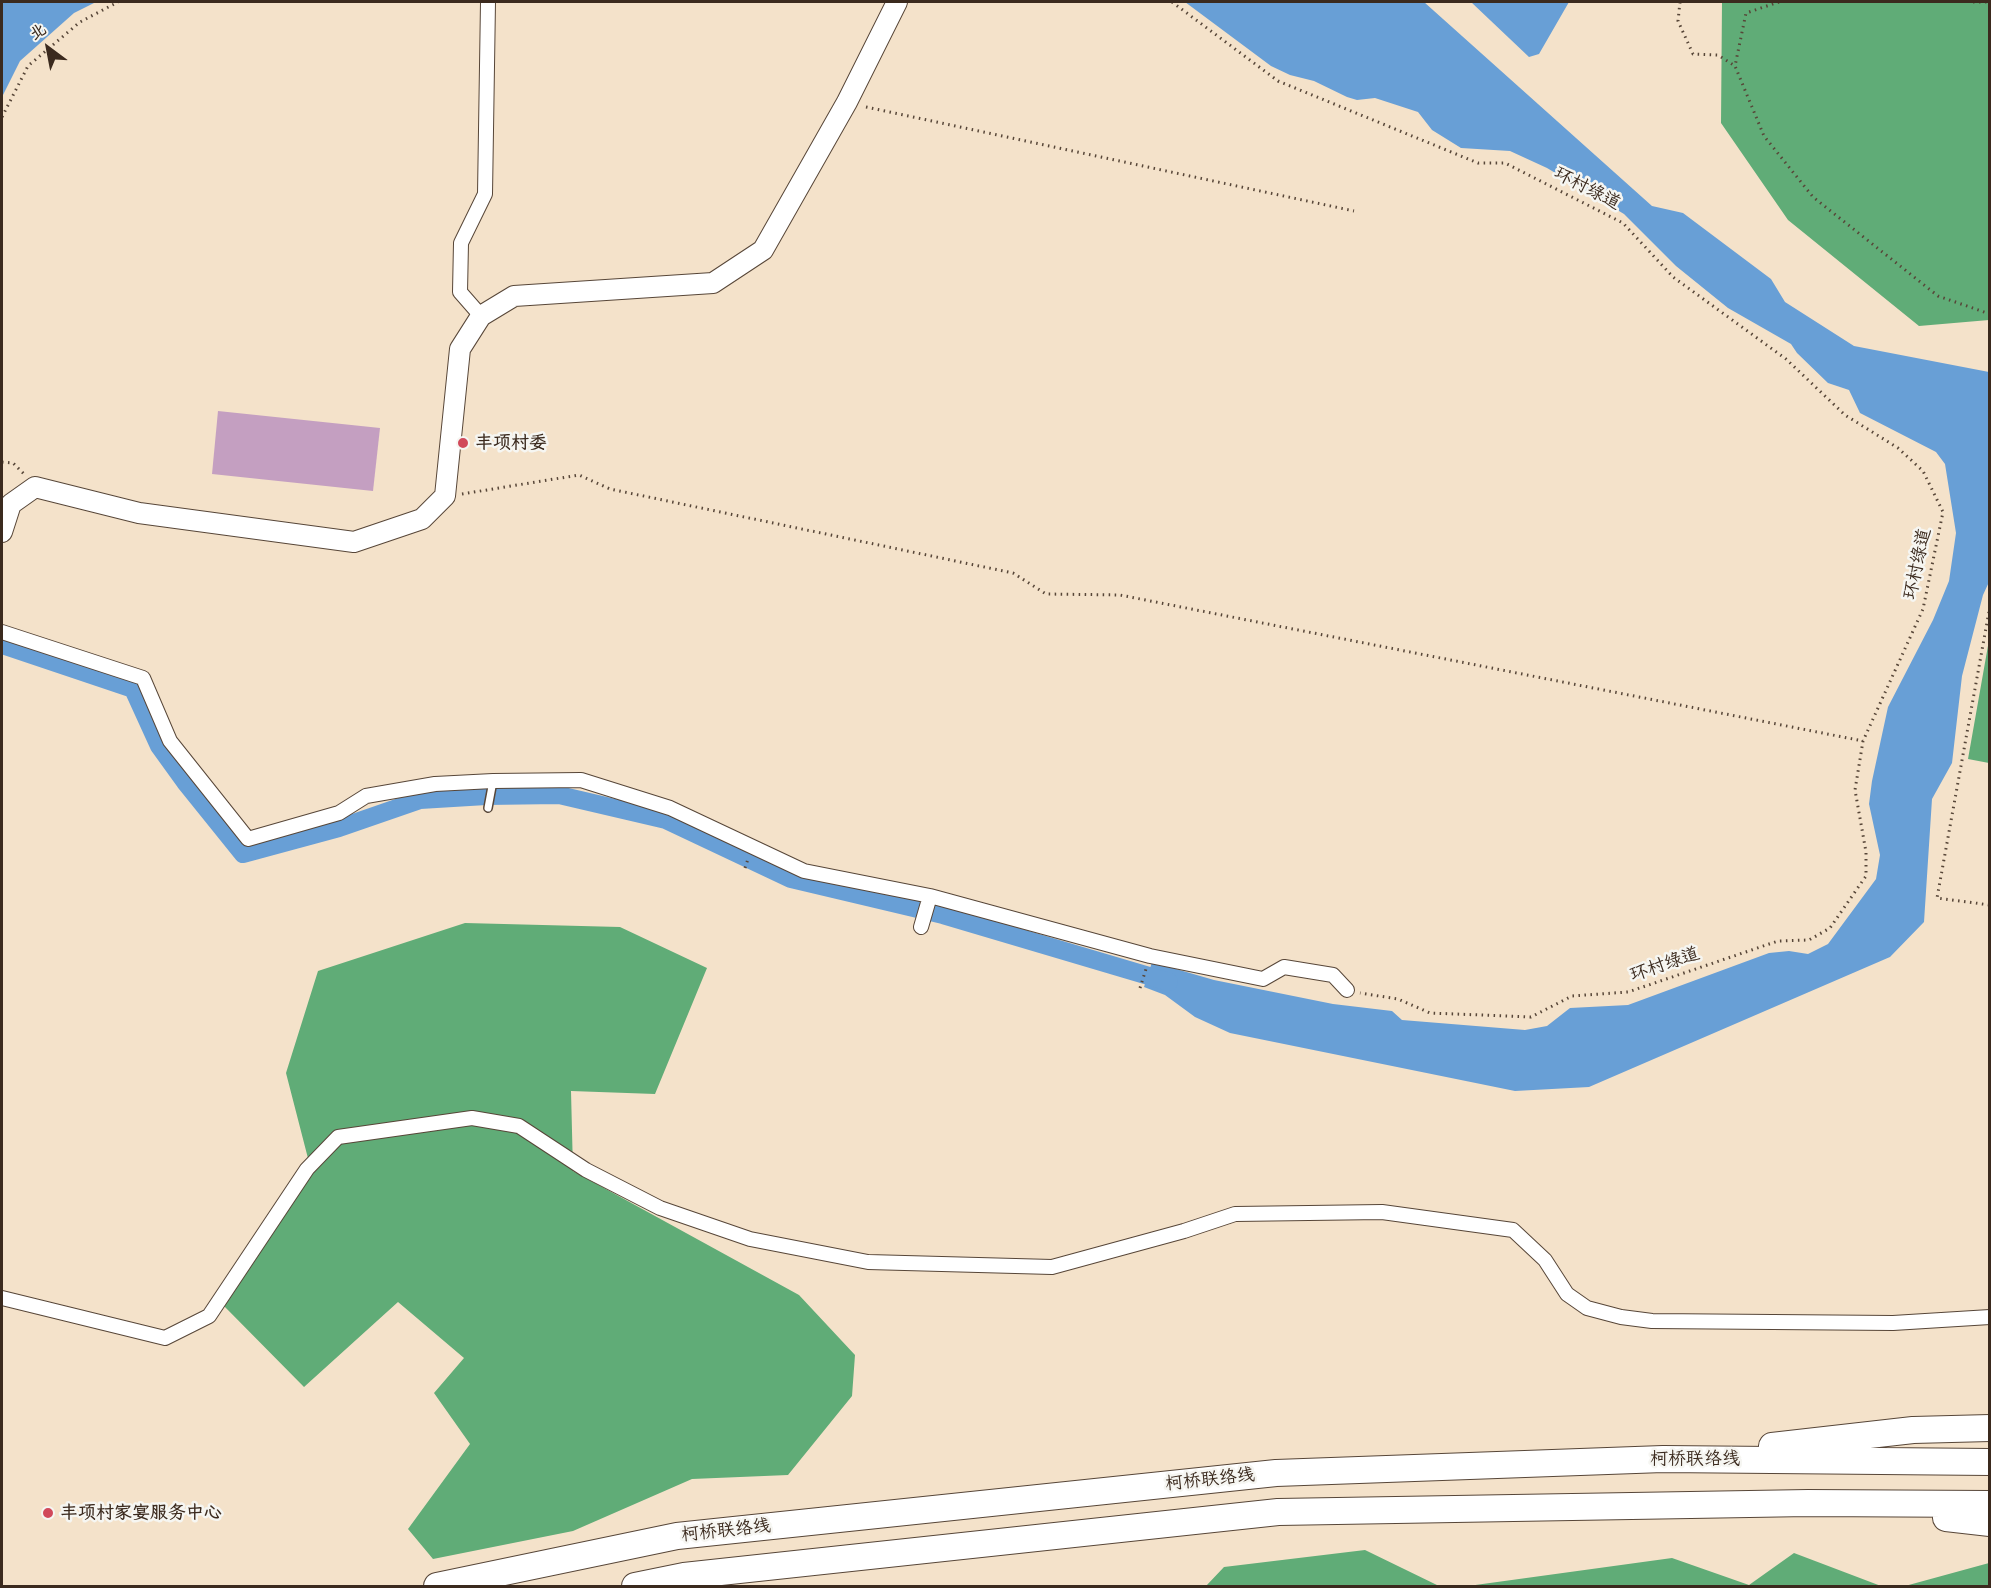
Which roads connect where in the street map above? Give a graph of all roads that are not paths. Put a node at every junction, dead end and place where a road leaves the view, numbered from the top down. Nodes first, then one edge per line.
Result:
1 (488, 2) edge
2 (897, 2) edge
3 (481, 316) junction
4 (2, 532) edge
5 (2, 632) edge
6 (493, 781) junction
7 (488, 808) dead end
8 (929, 899) junction
9 (922, 924) dead end
10 (1347, 990) road end
11 (2, 1298) edge
12 (1989, 1317) edge
13 (1989, 1428) edge
14 (1663, 1459) junction
15 (1989, 1462) edge
16 (1808, 1503) junction
17 (1989, 1504) edge
18 (1989, 1523) edge
19 (437, 1587) edge
20 (635, 1587) edge

1 - 3 street
2 - 3 street
3 - 4 street
5 - 6 street
6 - 7 lane
6 - 8 street
8 - 9 street
8 - 10 street
11 - 12 street
13 - 14 highway
14 - 15 highway, 柯桥联络线
14 - 19 highway, 柯桥联络线
16 - 17 highway
16 - 18 highway
16 - 20 highway

